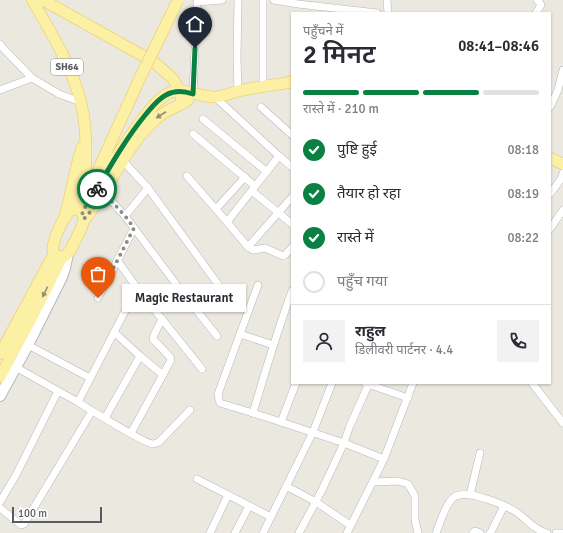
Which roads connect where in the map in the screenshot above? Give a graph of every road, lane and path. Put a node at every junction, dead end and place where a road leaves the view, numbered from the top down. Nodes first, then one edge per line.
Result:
1 (32, 0) edge
2 (43, 0) edge
3 (178, 0) edge
4 (222, 0) edge
5 (238, 0) edge
6 (263, 0) edge
7 (274, 0) edge
8 (388, 0) edge
9 (538, 0) edge
10 (197, 1) edge
11 (367, 12) edge
12 (388, 12) edge
13 (537, 12) edge
14 (0, 44) edge
15 (563, 70) edge
16 (32, 78) junction
17 (291, 82) edge
18 (263, 86) junction
19 (0, 90) edge
20 (180, 91) junction
21 (238, 91) junction
22 (193, 94) junction
23 (215, 97) junction
24 (81, 102) junction
25 (182, 104) junction
26 (551, 105) edge
27 (261, 107) dead end
28 (203, 119) dead end
29 (193, 134) dead end
30 (291, 134) edge
31 (86, 140) junction
32 (279, 156) junction
33 (123, 161) junction
34 (291, 165) edge
35 (559, 167) edge
36 (267, 172) junction
37 (186, 176) dead end
38 (245, 177) junction
39 (148, 188) junction
40 (253, 188) junction
41 (551, 191) edge
42 (104, 193) junction
43 (291, 198) edge
44 (216, 209) junction
45 (563, 210) edge
46 (81, 213) junction
47 (279, 213) junction
48 (125, 216) junction
49 (65, 217) junction
50 (227, 222) junction
51 (291, 223) edge
52 (134, 228) junction
53 (551, 228) edge
54 (248, 247) junction
55 (291, 248) edge
56 (61, 255) junction
57 (117, 260) junction
58 (258, 285) dead end
59 (137, 288) junction
60 (291, 294) edge
61 (98, 298) dead end
62 (228, 298) dead end
63 (162, 319) junction
64 (114, 332) junction
65 (240, 334) junction
66 (217, 336) dead end
67 (28, 345) junction
68 (273, 346) junction
69 (5, 356) edge
70 (140, 356) junction
71 (202, 369) dead end
72 (163, 376) junction
73 (0, 377) edge
74 (90, 378) junction
75 (296, 384) edge
76 (332, 384) edge
77 (367, 384) edge
78 (370, 384) edge
79 (413, 384) edge
80 (533, 384) edge
81 (58, 391) junction
82 (0, 396) edge
83 (408, 398) junction
84 (78, 402) junction
85 (190, 410) dead end
86 (92, 411) junction
87 (253, 413) junction
88 (105, 418) junction
89 (281, 422) junction
90 (563, 423) edge
91 (313, 432) junction
92 (131, 433) junction
93 (344, 443) junction
94 (480, 453) dead end
95 (384, 459) junction
96 (198, 479) dead end
97 (373, 482) junction
98 (286, 486) junction
99 (228, 495) junction
100 (470, 495) junction
101 (0, 502) edge
102 (316, 502) junction
103 (249, 506) junction
104 (504, 506) junction
105 (0, 508) edge
106 (271, 517) junction
107 (350, 525) junction
108 (210, 533) edge
109 (235, 533) edge
110 (263, 533) edge
111 (298, 533) edge
112 (347, 533) edge
113 (418, 533) edge
114 (436, 533) edge
115 (473, 533) edge
116 (480, 533) edge
117 (490, 533) edge
118 (547, 533) edge
119 (556, 533) edge
120 (563, 533) edge

1 - 24 main road, SH64
2 - 20 main road
3 - 46 main road, bridge
4 - 10 street
5 - 21 street
6 - 18 street
7 - 11 street
8 - 12 street
9 - 13 street
10 - 22 street
14 - 16 street
15 - 26 street
16 - 19 street
16 - 24 street
17 - 18 main road
18 - 21 main road
20 - 22 main road
20 - 25 main road
20 - 46 main road
21 - 23 main road
22 - 23 main road
22 - 25 main road
23 - 32 street
24 - 31 main road, SH64
25 -> 33 main road
27 - 30 street
28 - 36 street
29 - 38 street
31 - 46 main road, SH64
31 - 49 main road, SH64
32 - 34 street
32 - 36 street
33 - 39 street
33 - 42 main road
35 - 41 street
36 - 40 street
37 - 44 street
38 - 40 street
38 - 44 street
39 - 48 street
39 - 62 street
40 - 47 street
40 - 50 street
42 - 46 main road
42 - 48 street
43 - 47 street
44 - 50 street
45 - 53 street
46 - 49 main road
46 - 56 main road
47 - 51 street
47 - 54 street
48 - 52 street
49 - 56 main road
50 - 54 street
52 - 57 street
52 - 66 street
54 - 55 street
56 - 67 street
56 - 69 main road
57 - 59 street
57 - 61 street
58 - 65 street
59 - 63 street
59 - 64 street
60 - 68 street
63 - 71 street
63 - 72 street
64 - 70 street
64 - 74 street
65 - 68 street
65 - 87 street
67 - 69 street
67 - 74 street
68 - 87 street
69 - 73 main road
69 - 81 street
69 - 82 street
70 - 72 street
70 - 88 street
72 - 92 street
74 - 84 street
75 - 89 street
76 - 91 street
77 - 93 street
78 - 83 street
79 - 83 street
80 - 90 street
81 - 84 street
81 - 101 street
83 - 95 street
84 - 86 street
85 - 92 street
86 - 88 street
86 - 105 street
87 - 89 street
88 - 92 street
89 - 91 street
91 - 93 street
91 - 98 street
93 - 95 street
93 - 102 street
94 - 100 street
95 - 97 street
96 - 99 street
97 - 107 street
97 - 113 street
98 - 102 street
98 - 106 street
99 - 103 street
99 - 108 street
100 - 104 street
100 - 114 street
102 - 107 street
102 - 111 street
103 - 106 street
103 - 109 street
104 - 117 street
104 - 118 street
106 - 110 street
107 - 112 street
115 - 116 street
119 - 120 street

